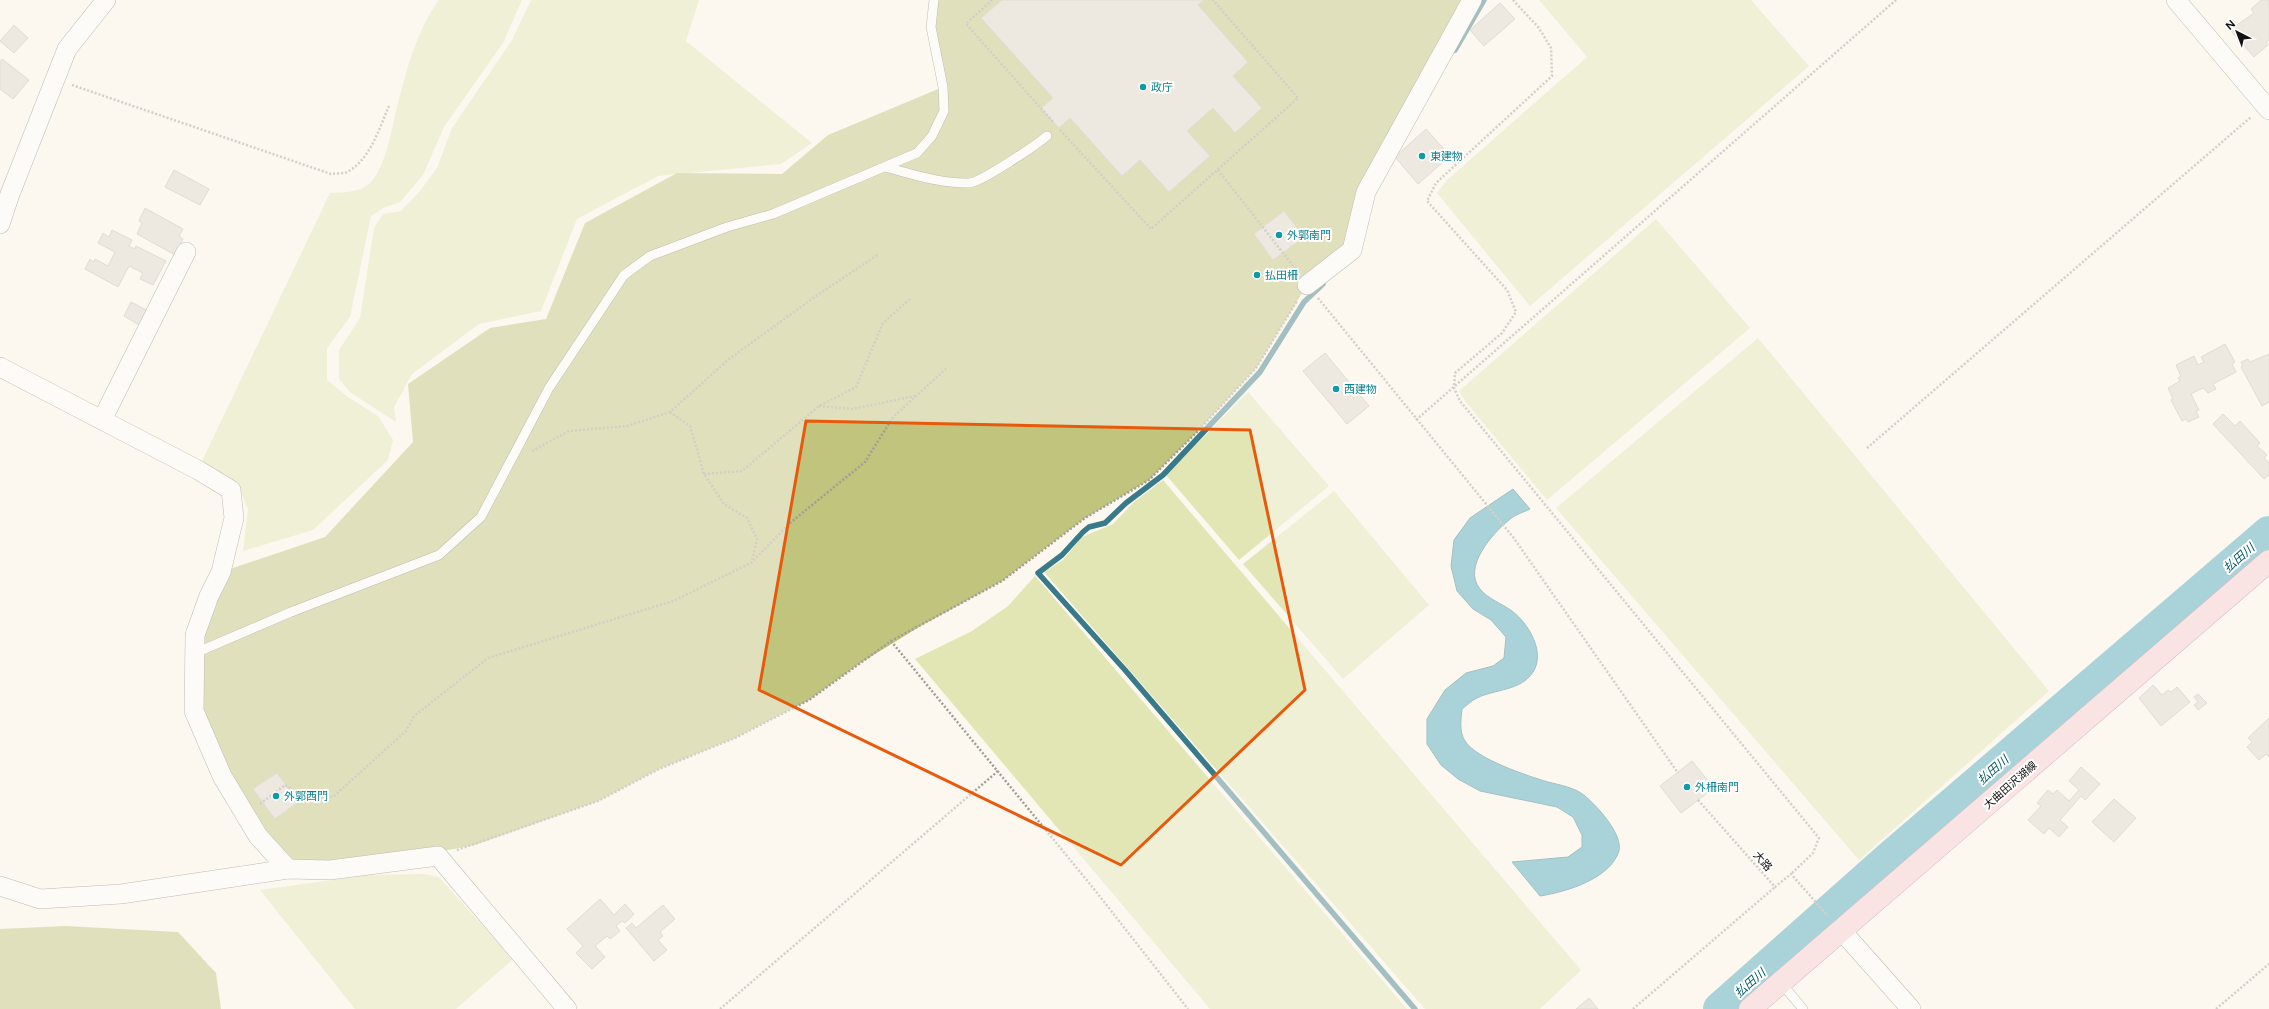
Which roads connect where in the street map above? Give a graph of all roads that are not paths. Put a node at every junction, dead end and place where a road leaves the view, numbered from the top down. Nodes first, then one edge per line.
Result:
1 (106, 0) edge
2 (934, 0) edge
3 (1472, 0) edge
4 (2176, 0) edge
5 (2268, 106) edge
6 (1047, 136) dead end
7 (885, 167) junction
8 (0, 224) edge
9 (186, 252) dead end
10 (1307, 285) road end
11 (0, 367) edge
12 (102, 420) junction
13 (2269, 561) edge
14 (193, 654) junction
15 (288, 869) junction
16 (0, 886) edge
17 (1841, 930) junction
18 (1781, 983) junction
19 (567, 1009) edge
20 (1750, 1009) edge
21 (1803, 1009) edge
22 (1911, 1009) edge

1 - 8 street
2 - 7 lane
3 - 10 street
4 - 5 street
6 - 7 lane
7 - 14 lane
9 - 12 street
11 - 12 street
12 - 14 street
13 - 17 main road, 大曲田沢湖線
14 - 15 street
15 - 16 street
15 - 19 street
17 - 18 main road, 大曲田沢湖線
17 - 22 street
18 - 20 main road, 大曲田沢湖線
18 - 21 lane

